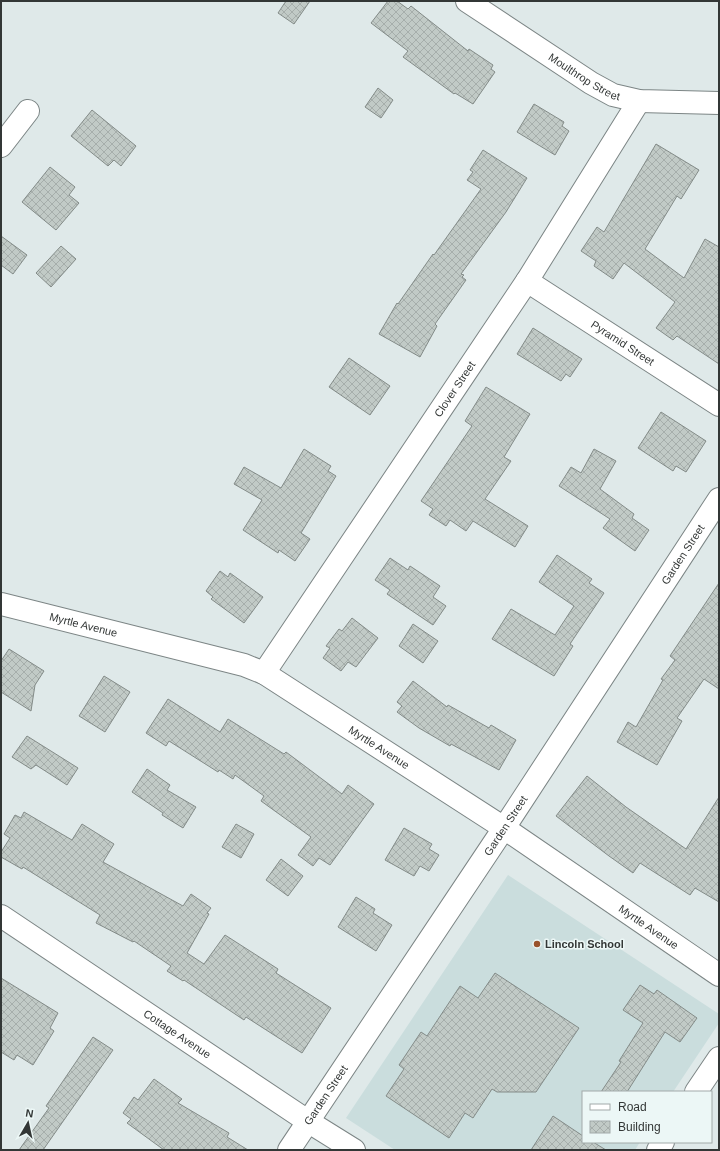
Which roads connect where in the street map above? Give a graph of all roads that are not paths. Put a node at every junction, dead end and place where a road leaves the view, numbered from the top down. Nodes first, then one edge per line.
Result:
1 (467, 1) edge
2 (640, 101) junction
3 (719, 103) edge
4 (28, 111) dead end
5 (1, 146) edge
6 (527, 281) junction
7 (719, 404) edge
8 (719, 498) edge
9 (1, 604) edge
10 (264, 673) junction
11 (504, 828) junction
12 (1, 916) edge
13 (719, 974) edge
14 (719, 1058) edge
15 (697, 1091) edge
16 (309, 1122) junction
17 (289, 1150) edge
18 (354, 1150) edge

1 - 2 street, Moulthrop Street
2 - 3 street, Moulthrop Street
2 - 6 street, Clover Street
4 - 5 street
6 - 7 street, Pyramid Street
6 - 10 street, Clover Street
8 - 11 street, Garden Street
9 - 10 street, Myrtle Avenue
10 - 11 street, Myrtle Avenue
11 - 13 street, Myrtle Avenue
11 - 16 street, Garden Street
12 - 16 street, Cottage Avenue
14 - 15 street
16 - 17 street, Garden Street
16 - 18 street, Cottage Avenue

